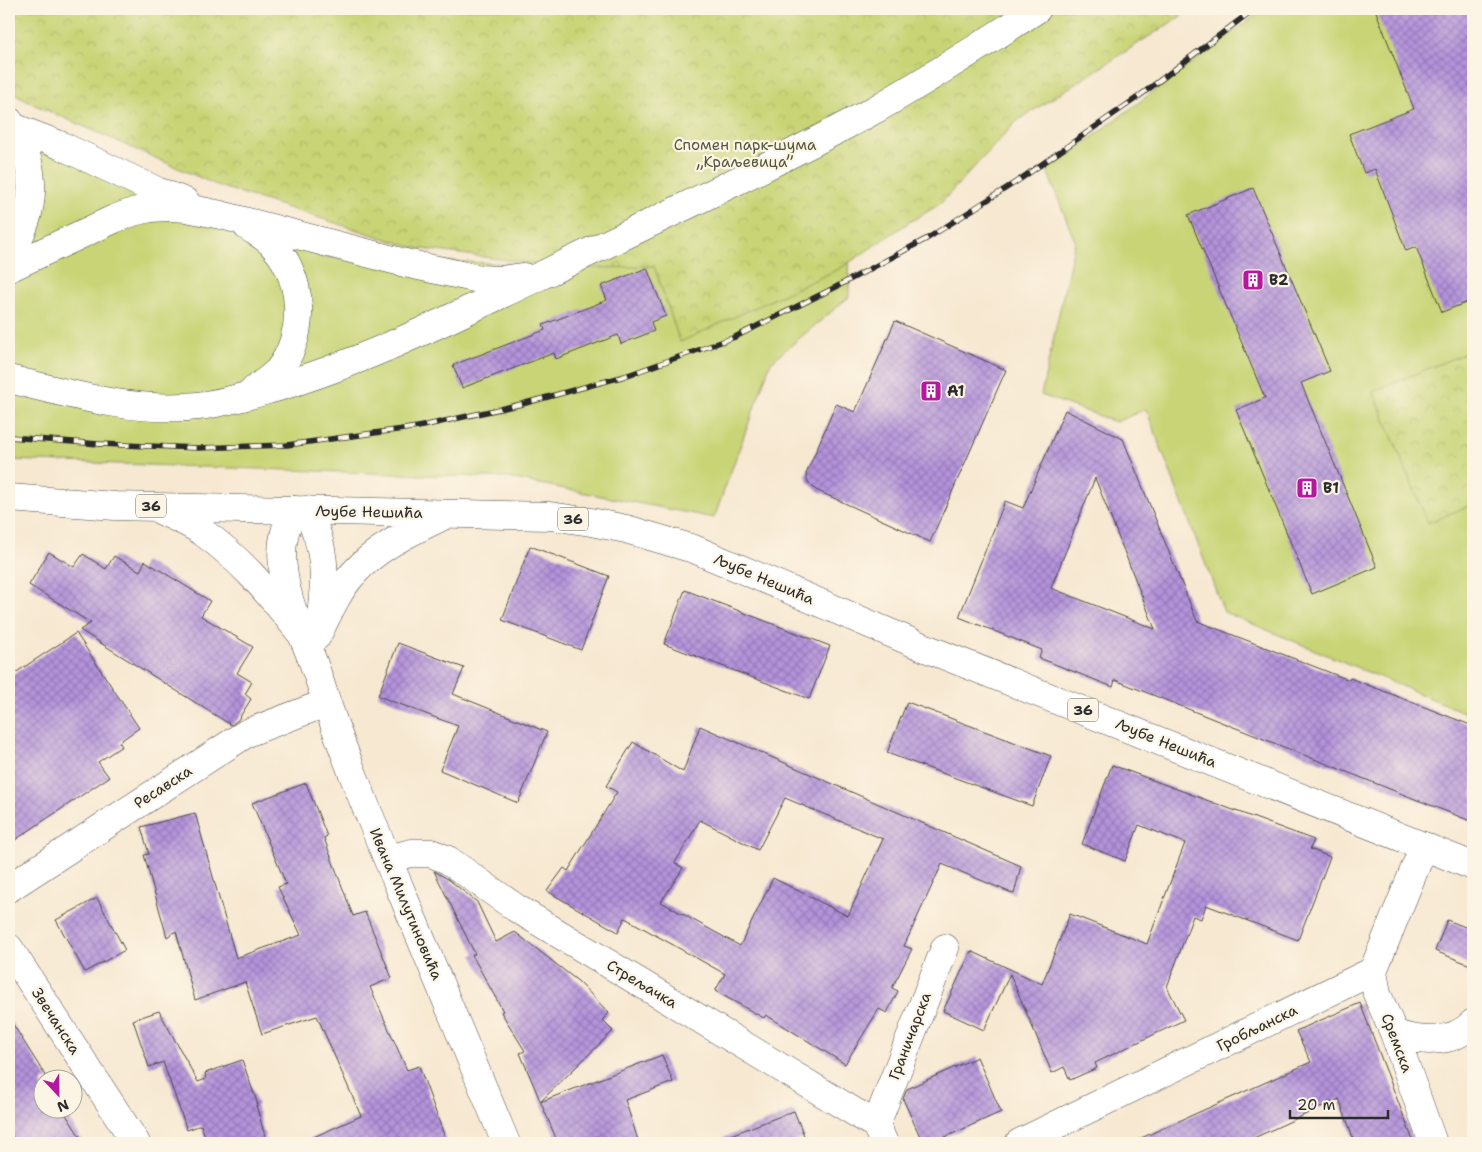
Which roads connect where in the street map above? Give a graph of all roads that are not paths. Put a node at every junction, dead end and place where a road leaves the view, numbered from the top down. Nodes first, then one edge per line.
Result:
1 (1036, 9) edge
2 (11, 124) edge
3 (221, 215) junction
4 (9, 255) edge
5 (9, 268) edge
6 (541, 275) junction
7 (9, 379) edge
8 (244, 396) junction
9 (9, 498) edge
10 (152, 506) junction
11 (300, 510) junction
12 (448, 514) junction
13 (310, 643) junction
14 (326, 703) junction
15 (1424, 846) junction
16 (388, 859) junction
17 (1473, 866) edge
18 (9, 888) edge
19 (9, 948) edge
20 (945, 948) dead end
21 (1373, 971) junction
22 (1473, 1022) edge
23 (1394, 1033) junction
24 (880, 1134) edge
25 (136, 1143) edge
26 (506, 1143) edge
27 (1019, 1143) edge
28 (1433, 1143) edge

1 - 6 street
2 - 3 street
2 - 4 street
3 - 5 street
3 - 6 street
3 - 8 street
6 - 8 street
7 - 8 street
9 - 10 street, Љубе Нешића / 36
10 - 11 street, Љубе Нешића / 36
10 - 13 street
11 - 12 street, Љубе Нешића / 36
11 - 13 street, Ивана Милутиновића
11 - 13 street, Ивана Милутиновића
12 - 13 street
12 - 15 street, Љубе Нешића / 36
13 - 14 street, Ивана Милутиновића
14 - 16 street, Ивана Милутиновића
14 - 18 street, Ресавска
15 - 17 street, Љубе Нешића / 36
15 - 21 street
16 - 24 street, Стрељачка
16 - 26 street, Ивана Милутиновића
19 - 25 street, Звечанска
20 - 24 street, Граничарска
21 - 23 street, Сремска
21 - 27 street, Гробљанска
22 - 23 street
23 - 28 street, Сремска

